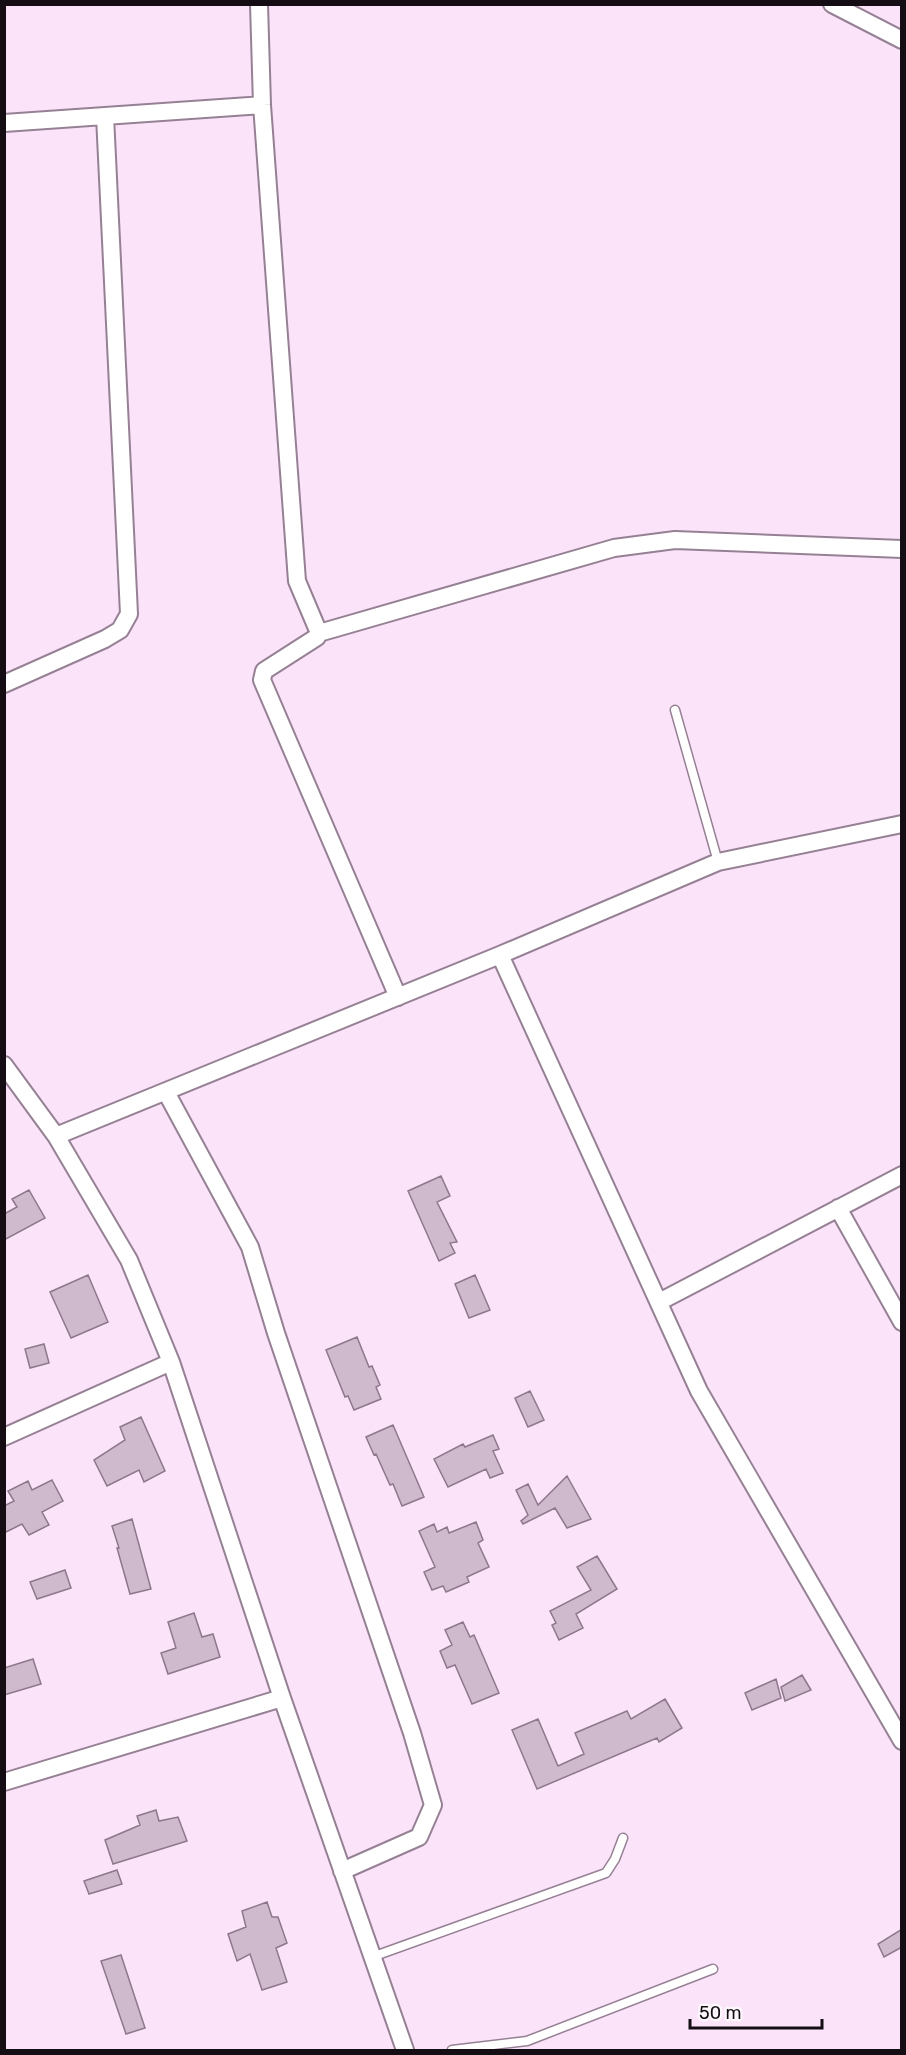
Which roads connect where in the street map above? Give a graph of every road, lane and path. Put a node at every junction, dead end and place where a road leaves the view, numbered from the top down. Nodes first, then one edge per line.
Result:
1 (259, 4) edge
2 (832, 4) edge
3 (902, 40) edge
4 (262, 105) junction
5 (105, 116) junction
6 (4, 123) edge
7 (902, 549) edge
8 (319, 633) junction
9 (4, 684) edge
10 (675, 710) dead end
11 (902, 824) edge
12 (718, 862) junction
13 (500, 955) junction
14 (398, 997) junction
15 (4, 1065) edge
16 (166, 1092) junction
17 (56, 1136) junction
18 (902, 1175) edge
19 (838, 1208) junction
20 (659, 1302) junction
21 (902, 1322) edge
22 (171, 1362) junction
23 (4, 1437) edge
24 (282, 1698) junction
25 (902, 1741) edge
26 (4, 1782) edge
27 (623, 1838) dead end
28 (342, 1871) junction
29 (372, 1957) junction
30 (713, 1969) dead end
31 (405, 2050) edge
32 (452, 2050) edge

1 - 4 street
2 - 3 street
4 - 5 street
4 - 8 street
5 - 6 street
5 - 9 street
7 - 8 street
8 - 14 street
10 - 12 lane
11 - 12 street
12 - 13 street
13 - 14 street
13 - 20 street
14 - 16 street
15 - 17 street
16 - 17 street
16 - 28 street
17 - 22 street
18 - 19 street
19 - 20 street
19 - 21 street
20 - 25 street
22 - 23 street
22 - 24 street
24 - 26 street
24 - 28 street
27 - 29 lane
28 - 29 street
29 - 31 street
30 - 32 lane

